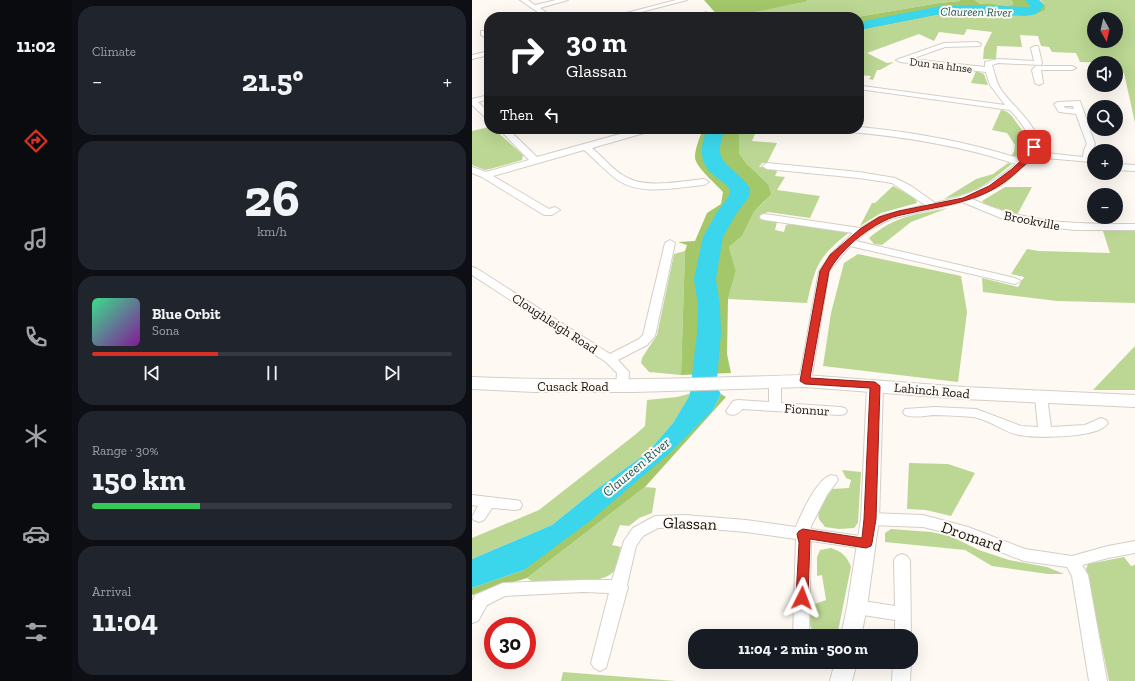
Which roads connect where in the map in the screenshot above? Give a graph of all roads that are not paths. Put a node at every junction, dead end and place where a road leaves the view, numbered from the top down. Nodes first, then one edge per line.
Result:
1 (523, 0) edge
2 (565, 0) edge
3 (684, 0) edge
4 (534, 7) junction
5 (542, 12) edge
6 (641, 12) edge
7 (977, 44) dead end
8 (1035, 48) dead end
9 (484, 54) edge
10 (472, 57) edge
11 (1038, 65) junction
12 (1072, 68) dead end
13 (990, 70) junction
14 (1039, 83) dead end
15 (864, 88) edge
16 (484, 98) edge
17 (472, 101) edge
18 (1011, 108) junction
19 (484, 112) edge
20 (1079, 112) dead end
21 (864, 130) edge
22 (509, 134) edge
23 (631, 134) edge
24 (1091, 144) edge
25 (586, 147) junction
26 (1032, 154) junction
27 (535, 160) junction
28 (1087, 161) edge
29 (1022, 163) junction
30 (767, 166) dead end
31 (1123, 167) edge
32 (1135, 168) edge
33 (472, 170) edge
34 (485, 175) junction
35 (704, 182) dead end
36 (965, 200) junction
37 (933, 206) junction
38 (555, 210) dead end
39 (765, 217) dead end
40 (1135, 227) edge
41 (863, 231) junction
42 (670, 243) dead end
43 (849, 243) junction
44 (472, 270) edge
45 (1015, 281) dead end
46 (610, 359) junction
47 (775, 381) junction
48 (805, 381) junction
49 (472, 383) edge
50 (728, 383) joint
51 (622, 386) junction
52 (875, 386) junction
53 (1040, 397) junction
54 (1135, 400) edge
55 (775, 407) junction
56 (734, 411) dead end
57 (840, 411) dead end
58 (910, 412) dead end
59 (1101, 423) dead end
60 (1045, 432) junction
61 (831, 480) dead end
62 (472, 500) edge
63 (488, 502) junction
64 (515, 504) dead end
65 (479, 516) dead end
66 (870, 519) junction
67 (803, 534) junction
68 (866, 543) junction
69 (1135, 547) edge
70 (902, 560) dead end
71 (1072, 562) junction
72 (620, 587) junction
73 (857, 607) junction
74 (903, 614) junction
75 (472, 616) edge
76 (801, 629) edge
77 (852, 629) edge
78 (903, 629) edge
79 (600, 663) dead end
80 (844, 669) edge
81 (902, 669) edge
82 (841, 681) edge
83 (901, 681) edge
84 (1098, 681) edge

1 - 4 street
2 - 4 street
3 - 6 street
4 - 5 street
7 - 13 street, Dun na hInse
8 - 11 street
9 - 10 street
11 - 12 street, Dun na hInse
11 - 13 street, Dun na hInse
11 - 14 street
13 - 18 street, Dun na hInse
15 - 18 street
16 - 17 street
17 - 19 street
18 - 26 street, Dun na hInse
20 - 24 street
21 - 29 street
22 - 27 street
23 - 25 street
25 - 27 street
25 - 35 street
26 - 28 street
26 - 29 street
27 - 34 street
29 - 36 street
30 - 37 street
31 - 32 street
33 - 34 street
34 - 38 street
36 - 37 street
36 - 40 street, Brookville
37 - 41 street
39 - 41 street
41 - 43 street
42 - 46 street
43 - 45 street
43 - 48 street
44 - 46 street, Cloughleigh Road
46 - 51 street, Cloughleigh Road
47 - 48 main road, Lahinch Road
47 - 50 main road, Lahinch Road
47 - 55 street, Fionnur
48 - 52 main road, Lahinch Road
49 - 51 main road, Cusack Road
50 - 51 main road, Cusack Road
52 - 53 main road, Lahinch Road
52 - 66 street
53 - 54 main road, Lahinch Road
53 - 60 street
55 - 56 street, Fionnur
55 - 57 street, Fionnur
58 - 60 street
59 - 60 street
61 - 67 street
62 - 63 street
63 - 64 street
63 - 65 street
66 - 68 street
66 - 71 street, Dromard
67 - 68 street, Glassan
67 - 72 street, Glassan
67 - 76 street
68 - 73 street
69 - 71 street, Dromard
70 - 74 street
71 - 84 street
72 - 75 street
72 - 79 street, Glassan
73 - 74 street
73 - 77 street
74 - 78 street
80 - 82 street
81 - 83 street

